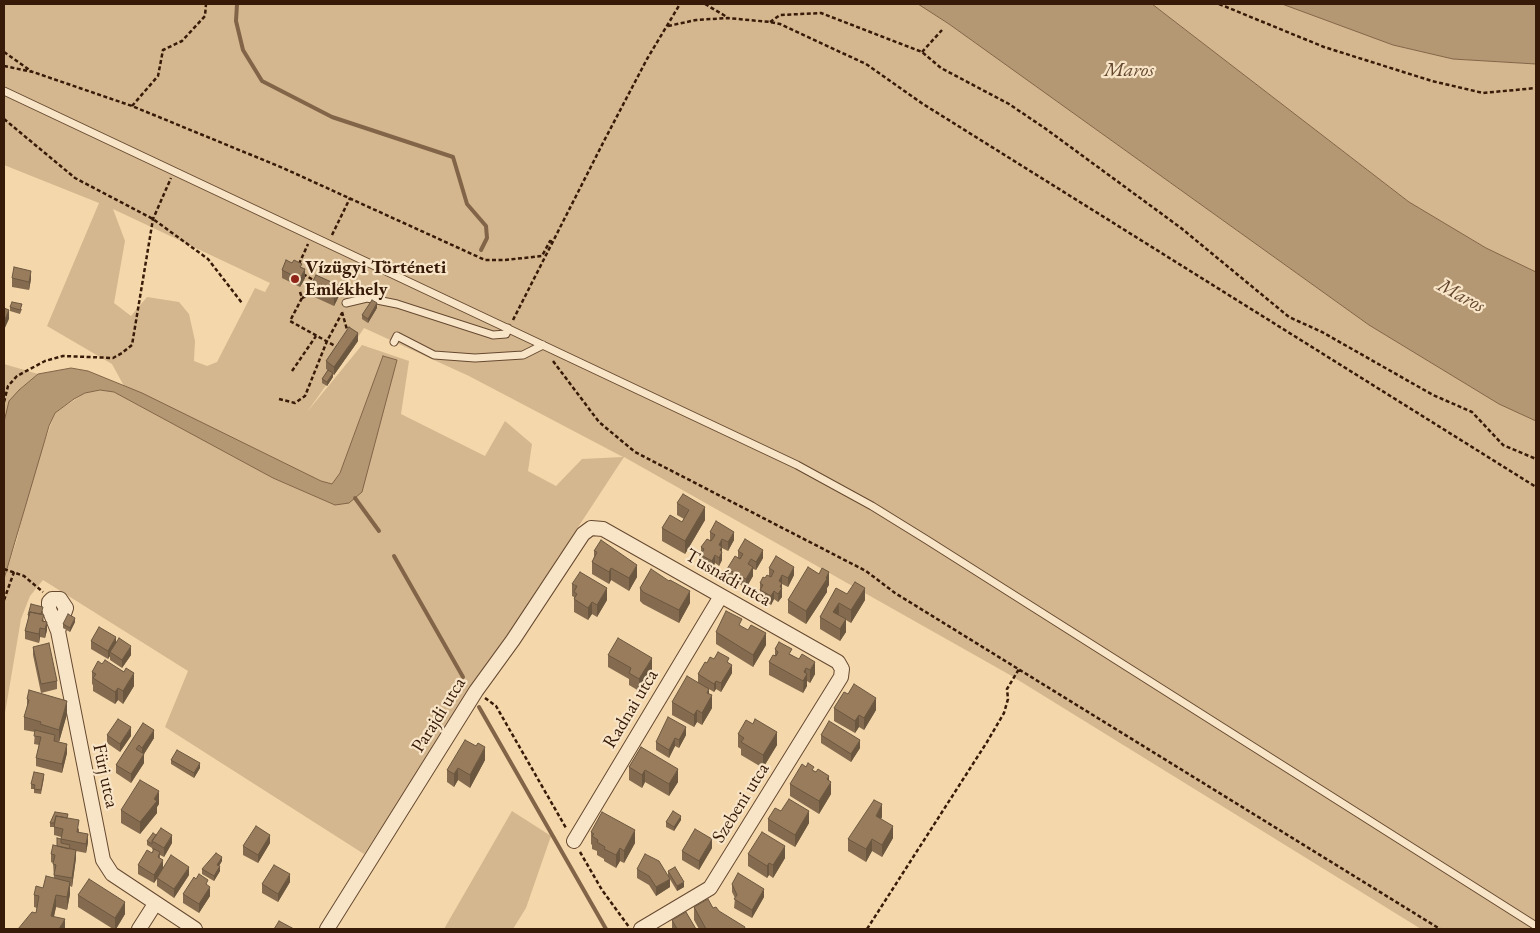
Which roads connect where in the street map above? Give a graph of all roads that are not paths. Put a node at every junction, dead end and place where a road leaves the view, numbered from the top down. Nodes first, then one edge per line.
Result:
1 (4, 91) edge
2 (346, 303) road end
3 (508, 328) junction
4 (394, 342) dead end
5 (543, 344) junction
6 (591, 528) joint
7 (721, 596) junction
8 (48, 602) road end
9 (842, 669) joint
10 (574, 841) road end
11 (155, 904) junction
12 (1536, 926) edge
13 (139, 929) edge
14 (195, 929) edge
15 (327, 929) edge
16 (641, 929) edge

1 - 3 lane
2 - 3 lane
3 - 5 lane
4 - 5 lane
5 - 12 lane
6 - 7 street, Tusnádi utca
6 - 15 street, Parajdi utca
7 - 9 street, Tusnádi utca
7 - 10 street, Radnai utca
8 - 11 street, Fürj utca
9 - 16 street, Szebeni utca
11 - 13 street
11 - 14 street, Fürj utca

